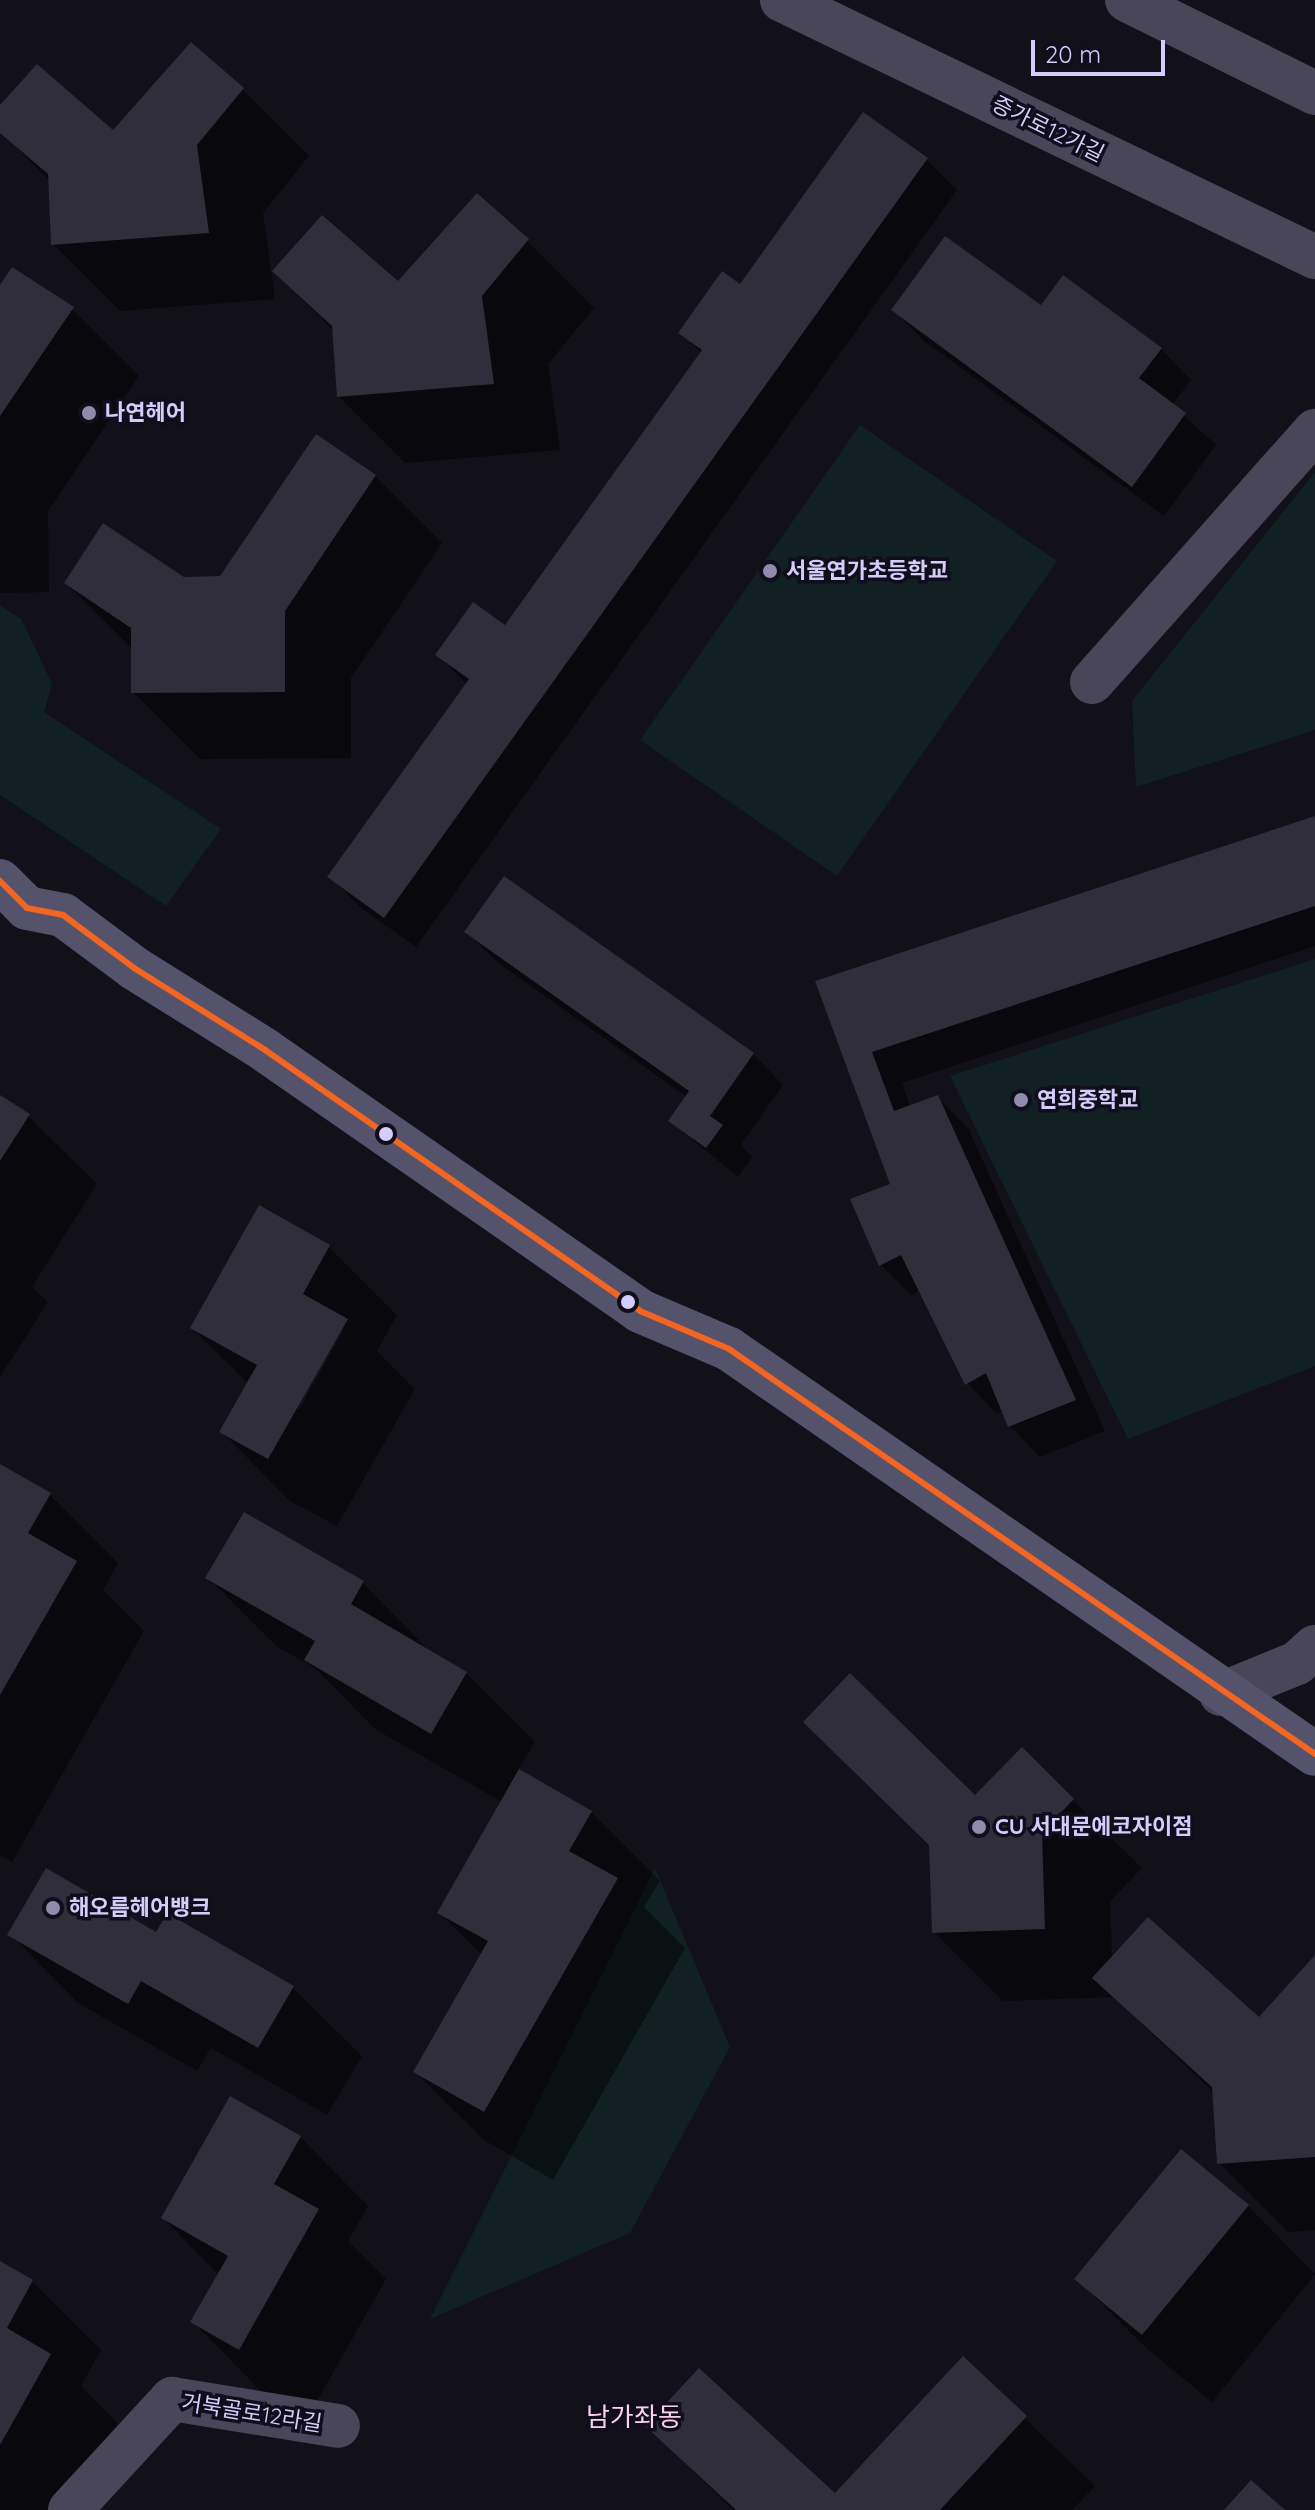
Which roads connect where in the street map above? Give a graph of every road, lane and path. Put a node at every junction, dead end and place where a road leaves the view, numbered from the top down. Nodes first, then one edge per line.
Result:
1 (782, 0) edge
2 (1127, 0) edge
3 (1315, 93) edge
4 (1315, 257) edge
5 (1315, 431) edge
6 (1092, 682) dead end
7 (0, 881) edge
8 (1315, 1647) edge
9 (1221, 1694) junction
10 (1315, 1754) edge
11 (338, 2426) dead end
12 (70, 2510) edge

1 - 4 street, 증가로12가길
2 - 3 street
5 - 6 street
7 - 9 main road
8 - 9 street
9 - 10 main road
11 - 12 street, 거북골로12라길

